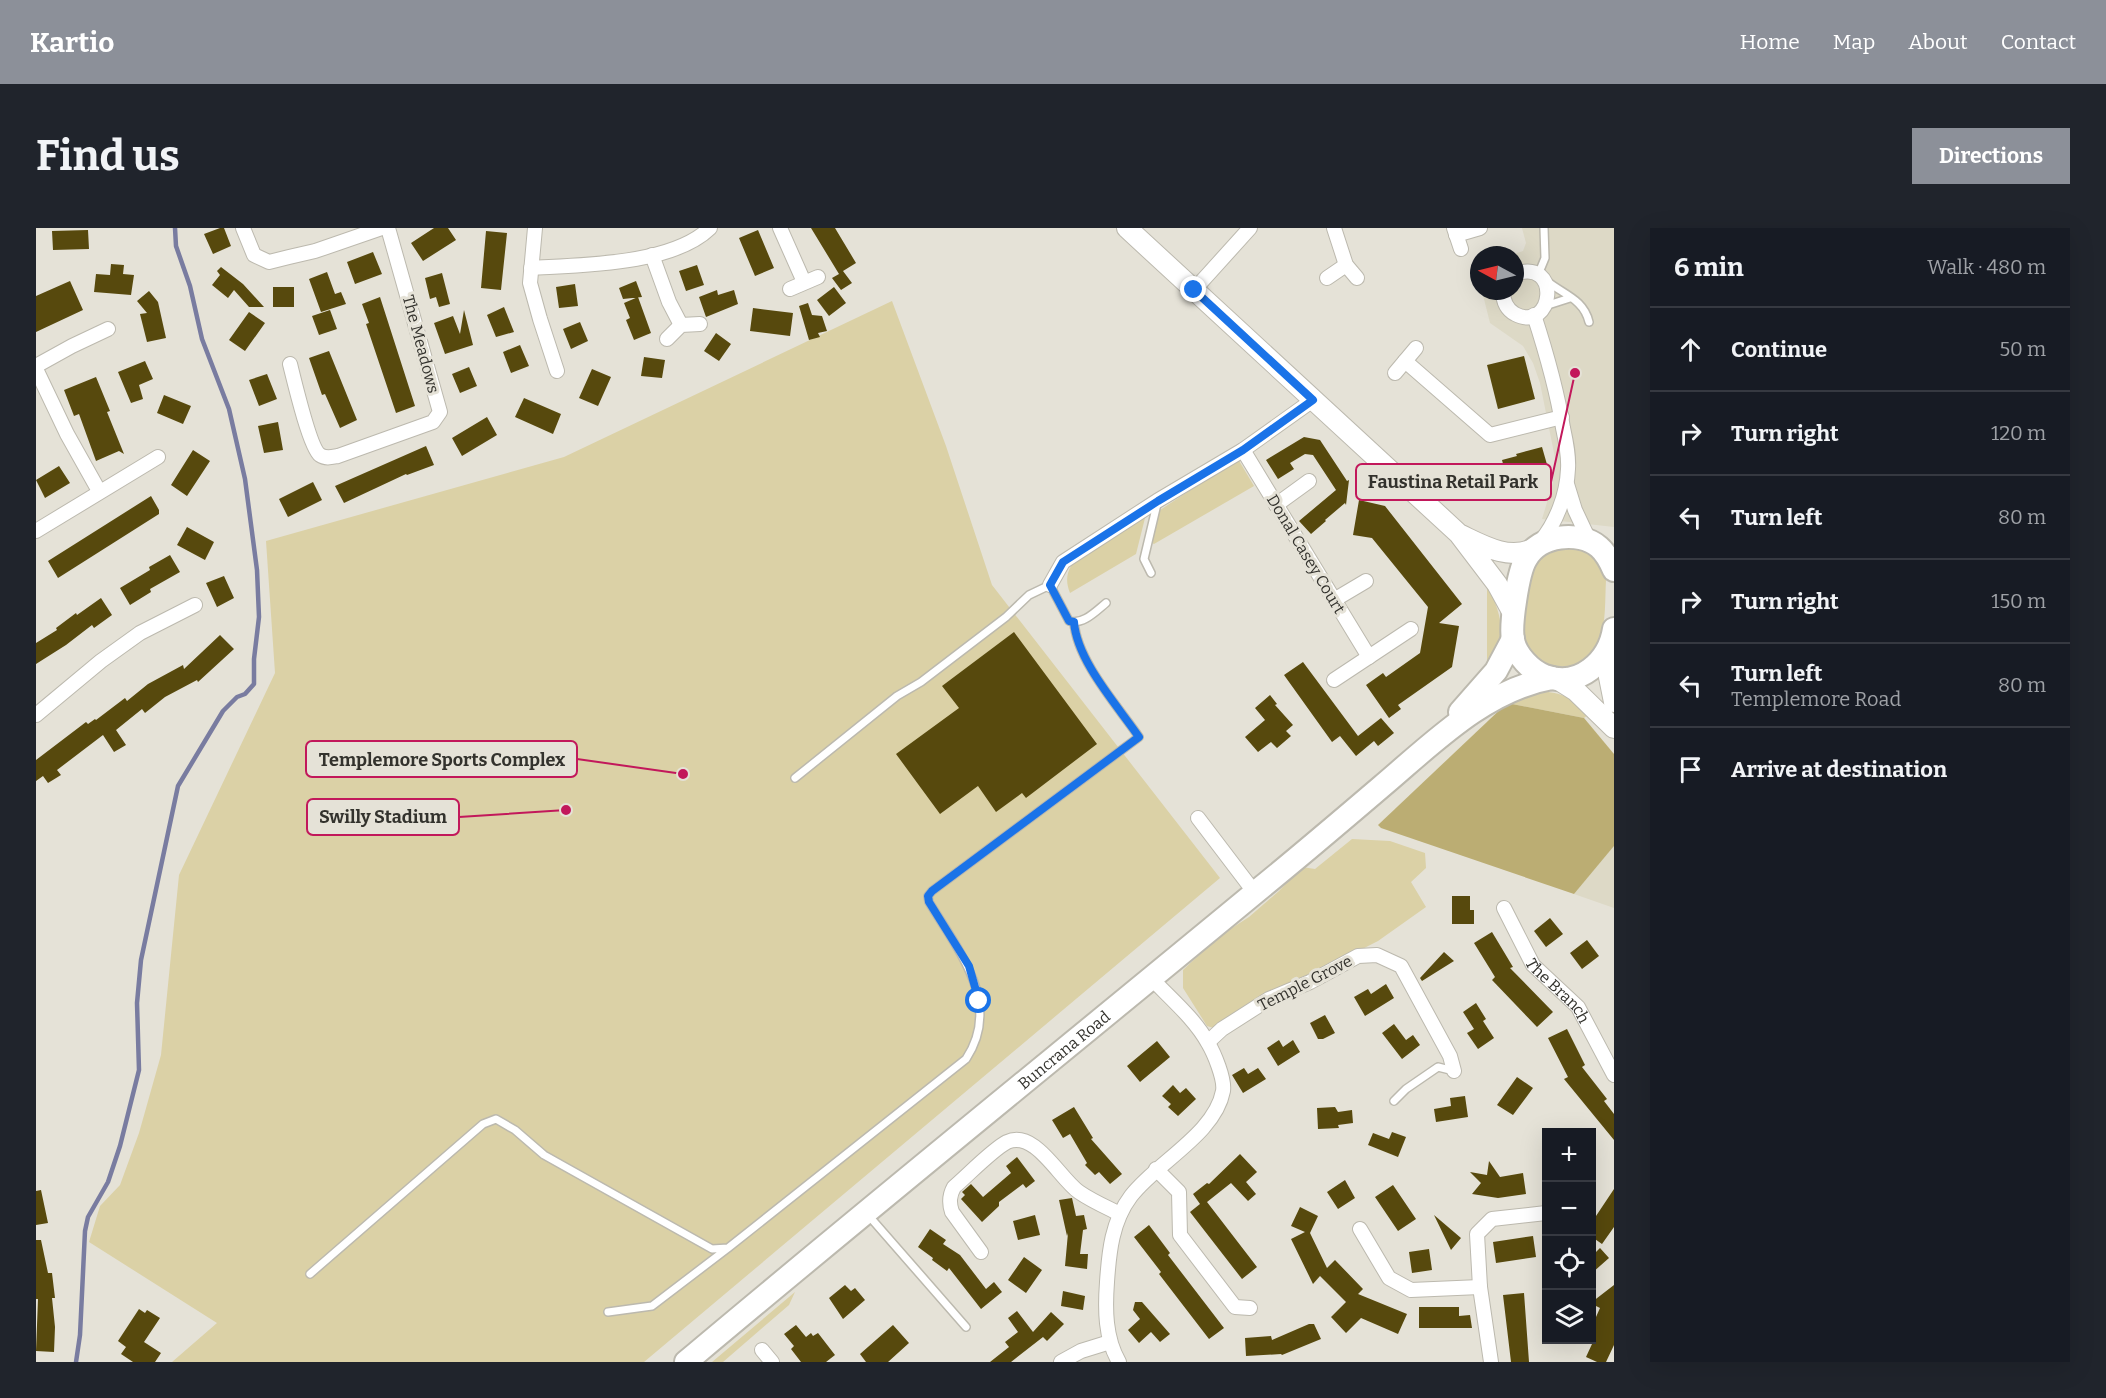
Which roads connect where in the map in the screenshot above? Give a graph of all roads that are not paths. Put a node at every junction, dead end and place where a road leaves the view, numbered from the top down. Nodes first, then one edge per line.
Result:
1 (243, 228) edge
2 (382, 228) edge
3 (388, 228) edge
4 (535, 228) edge
5 (710, 228) edge
6 (780, 228) edge
7 (1127, 228) edge
8 (1250, 228) edge
9 (1334, 228) edge
10 (1480, 228) edge
11 (1544, 228) edge
12 (1455, 232) edge
13 (1461, 249) dead end
14 (652, 255) junction
15 (1346, 265) junction
16 (531, 268) junction
17 (1524, 271) edge
18 (1541, 277) junction
19 (818, 278) dead end
20 (1327, 278) dead end
21 (1358, 278) dead end
22 (804, 282) junction
23 (790, 289) dead end
24 (1194, 290) junction
25 (1570, 298) junction
26 (1503, 300) edge
27 (1540, 311) junction
28 (1589, 322) dead end
29 (700, 324) dead end
30 (681, 326) junction
31 (108, 329) dead end
32 (667, 339) dead end
33 (1416, 348) dead end
34 (1405, 360) junction
35 (290, 364) dead end
36 (36, 367) edge
37 (557, 371) dead end
38 (1395, 373) dead end
39 (1313, 400) junction
40 (1562, 417) junction
41 (1243, 450) junction
42 (158, 457) dead end
43 (1309, 480) dead end
44 (1567, 484) junction
45 (99, 491) junction
46 (1158, 501) junction
47 (1276, 505) junction
48 (36, 531) edge
49 (1459, 534) junction
50 (1601, 545) edge
51 (1535, 548) junction
52 (1614, 570) edge
53 (1151, 573) dead end
54 (1366, 581) dead end
55 (1050, 585) junction
56 (1334, 600) junction
57 (1106, 603) dead end
58 (195, 604) dead end
59 (1515, 615) junction
60 (1074, 622) junction
61 (1411, 629) dead end
62 (1613, 634) edge
63 (1513, 639) junction
64 (1369, 657) junction
65 (1555, 679) junction
66 (1334, 680) dead end
67 (1614, 702) edge
68 (36, 715) edge
69 (1614, 728) edge
70 (1441, 737) junction
71 (795, 778) dead end
72 (1198, 818) dead end
73 (1255, 893) junction
74 (1504, 908) dead end
75 (1151, 978) junction
76 (1208, 1042) junction
77 (1454, 1071) joint
78 (1614, 1075) edge
79 (1394, 1101) dead end
80 (1156, 1169) junction
81 (866, 1211) junction
82 (1542, 1213) edge
83 (1120, 1214) junction
84 (1360, 1229) dead end
85 (728, 1248) junction
86 (981, 1252) dead end
87 (310, 1274) dead end
88 (1480, 1287) junction
89 (1251, 1308) dead end
90 (609, 1312) dead end
91 (966, 1327) dead end
92 (1110, 1342) junction
93 (762, 1350) dead end
94 (686, 1362) edge
95 (772, 1362) edge
96 (1061, 1362) edge
97 (1119, 1362) edge
98 (1491, 1362) edge

1 - 2 street
3 - 35 street, The Meadows
4 - 16 street
5 - 14 street
6 - 22 street
7 - 24 main road
8 - 24 street
9 - 15 street
10 - 12 street
11 - 18 lane
12 - 13 street
14 - 16 street
14 - 30 street
15 - 20 street
15 - 21 street
16 - 37 street
17 - 18 street
18 - 25 lane
18 - 27 street
19 - 22 street
22 - 23 street
24 - 39 main road
25 - 27 lane
25 - 28 lane
26 - 27 street
27 - 40 street
29 - 30 street
30 - 32 street
31 - 36 street
33 - 34 street
34 - 38 street
34 - 40 street
36 - 45 street
39 - 41 street
39 - 49 main road
40 - 44 street
41 - 46 street
41 - 47 street, Donal Casey Court
42 - 45 street
43 - 47 street
44 - 50 street
44 - 51 street
45 - 48 street
46 - 53 lane
46 - 55 street
47 - 56 street, Donal Casey Court
49 - 51 main road
49 - 59 main road
50 - 51 highway
50 - 52 highway
51 - 59 highway
54 - 56 street
55 - 60 lane
55 - 71 lane
56 - 64 street, Donal Casey Court
57 - 60 lane
58 - 68 street
59 - 63 highway
60 - 85 lane
61 - 64 street
62 - 65 highway
62 - 67 main road
63 - 65 highway
63 - 70 highway, Buncrana Road
64 - 66 street
65 - 69 main road
65 - 70 highway, Buncrana Road
70 - 73 highway, Buncrana Road
72 - 73 street
73 - 75 highway, Buncrana Road
74 - 78 street, The Branch
75 - 76 street
75 - 81 highway, Buncrana Road
76 - 77 street, Temple Grove
76 - 80 street
77 - 79 lane
80 - 83 street
80 - 89 street
81 - 91 lane
81 - 94 highway, Buncrana Road
82 - 88 street
83 - 86 street
83 - 92 street
84 - 88 street
85 - 87 lane
85 - 90 lane
88 - 98 street
92 - 96 street
92 - 97 street
93 - 95 street

